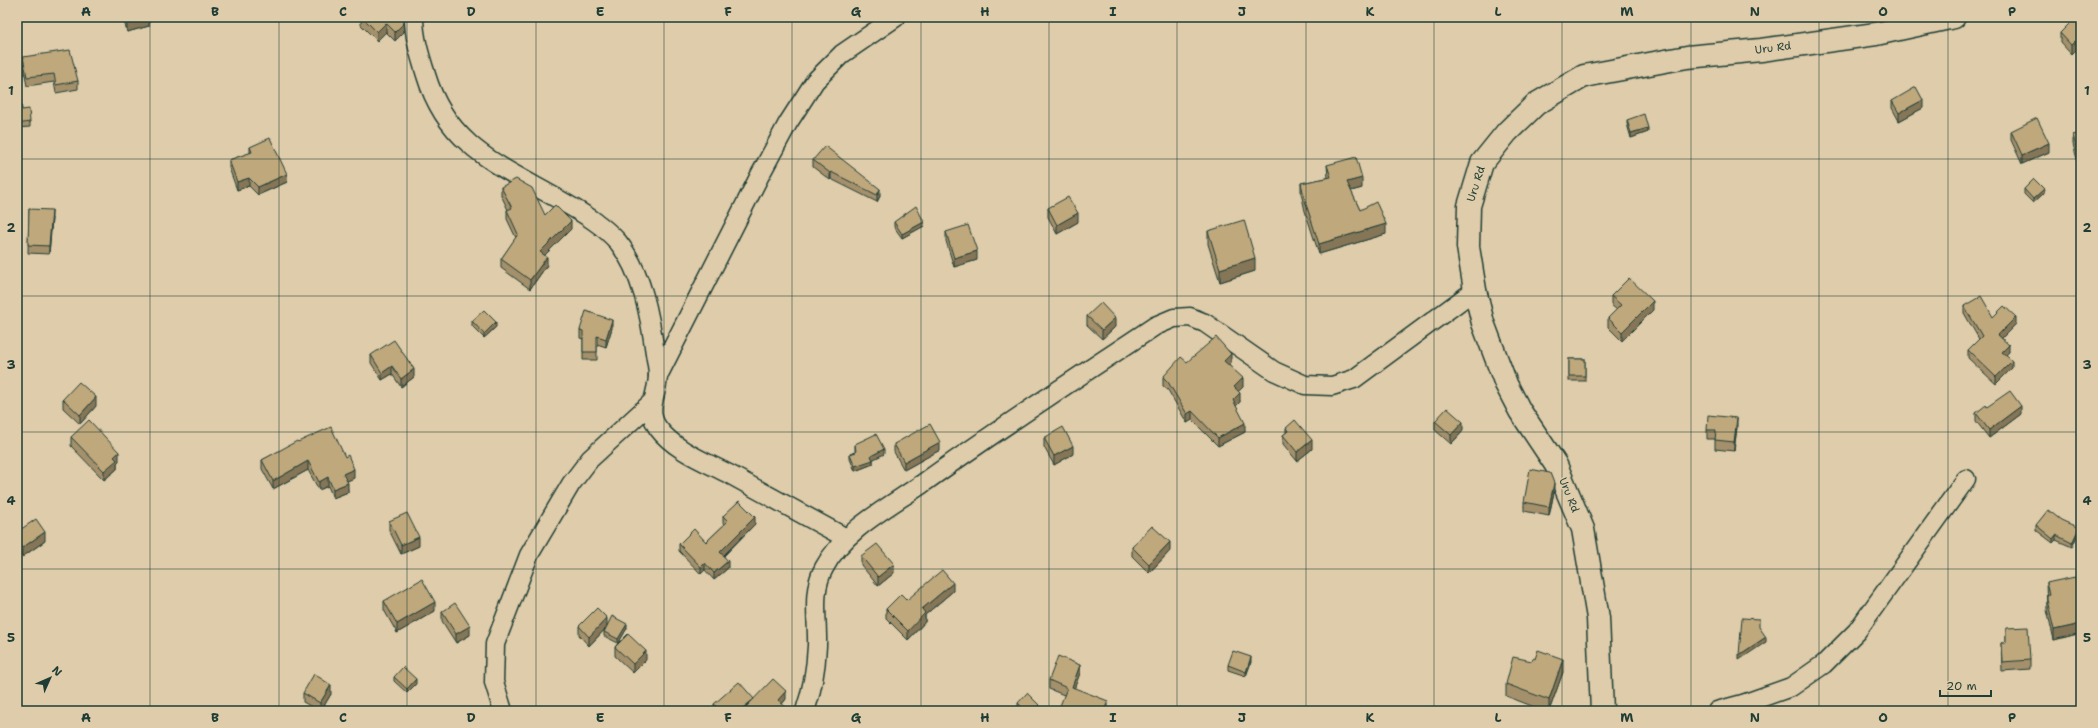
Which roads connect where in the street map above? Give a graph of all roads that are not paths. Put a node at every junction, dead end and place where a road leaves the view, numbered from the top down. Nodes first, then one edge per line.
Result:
1 (414, 17) edge
2 (896, 17) edge
3 (1954, 17) edge
4 (1475, 290) junction
5 (658, 376) junction
6 (651, 402) junction
7 (1966, 479) dead end
8 (846, 538) junction
9 (503, 711) edge
10 (804, 711) edge
11 (1602, 711) edge
12 (1716, 711) edge

1 - 5 street
2 - 5 street
3 - 4 street, Uru Rd
4 - 8 street
4 - 11 street, Uru Rd
5 - 6 street
6 - 8 street
6 - 9 street
7 - 12 street
8 - 10 street

